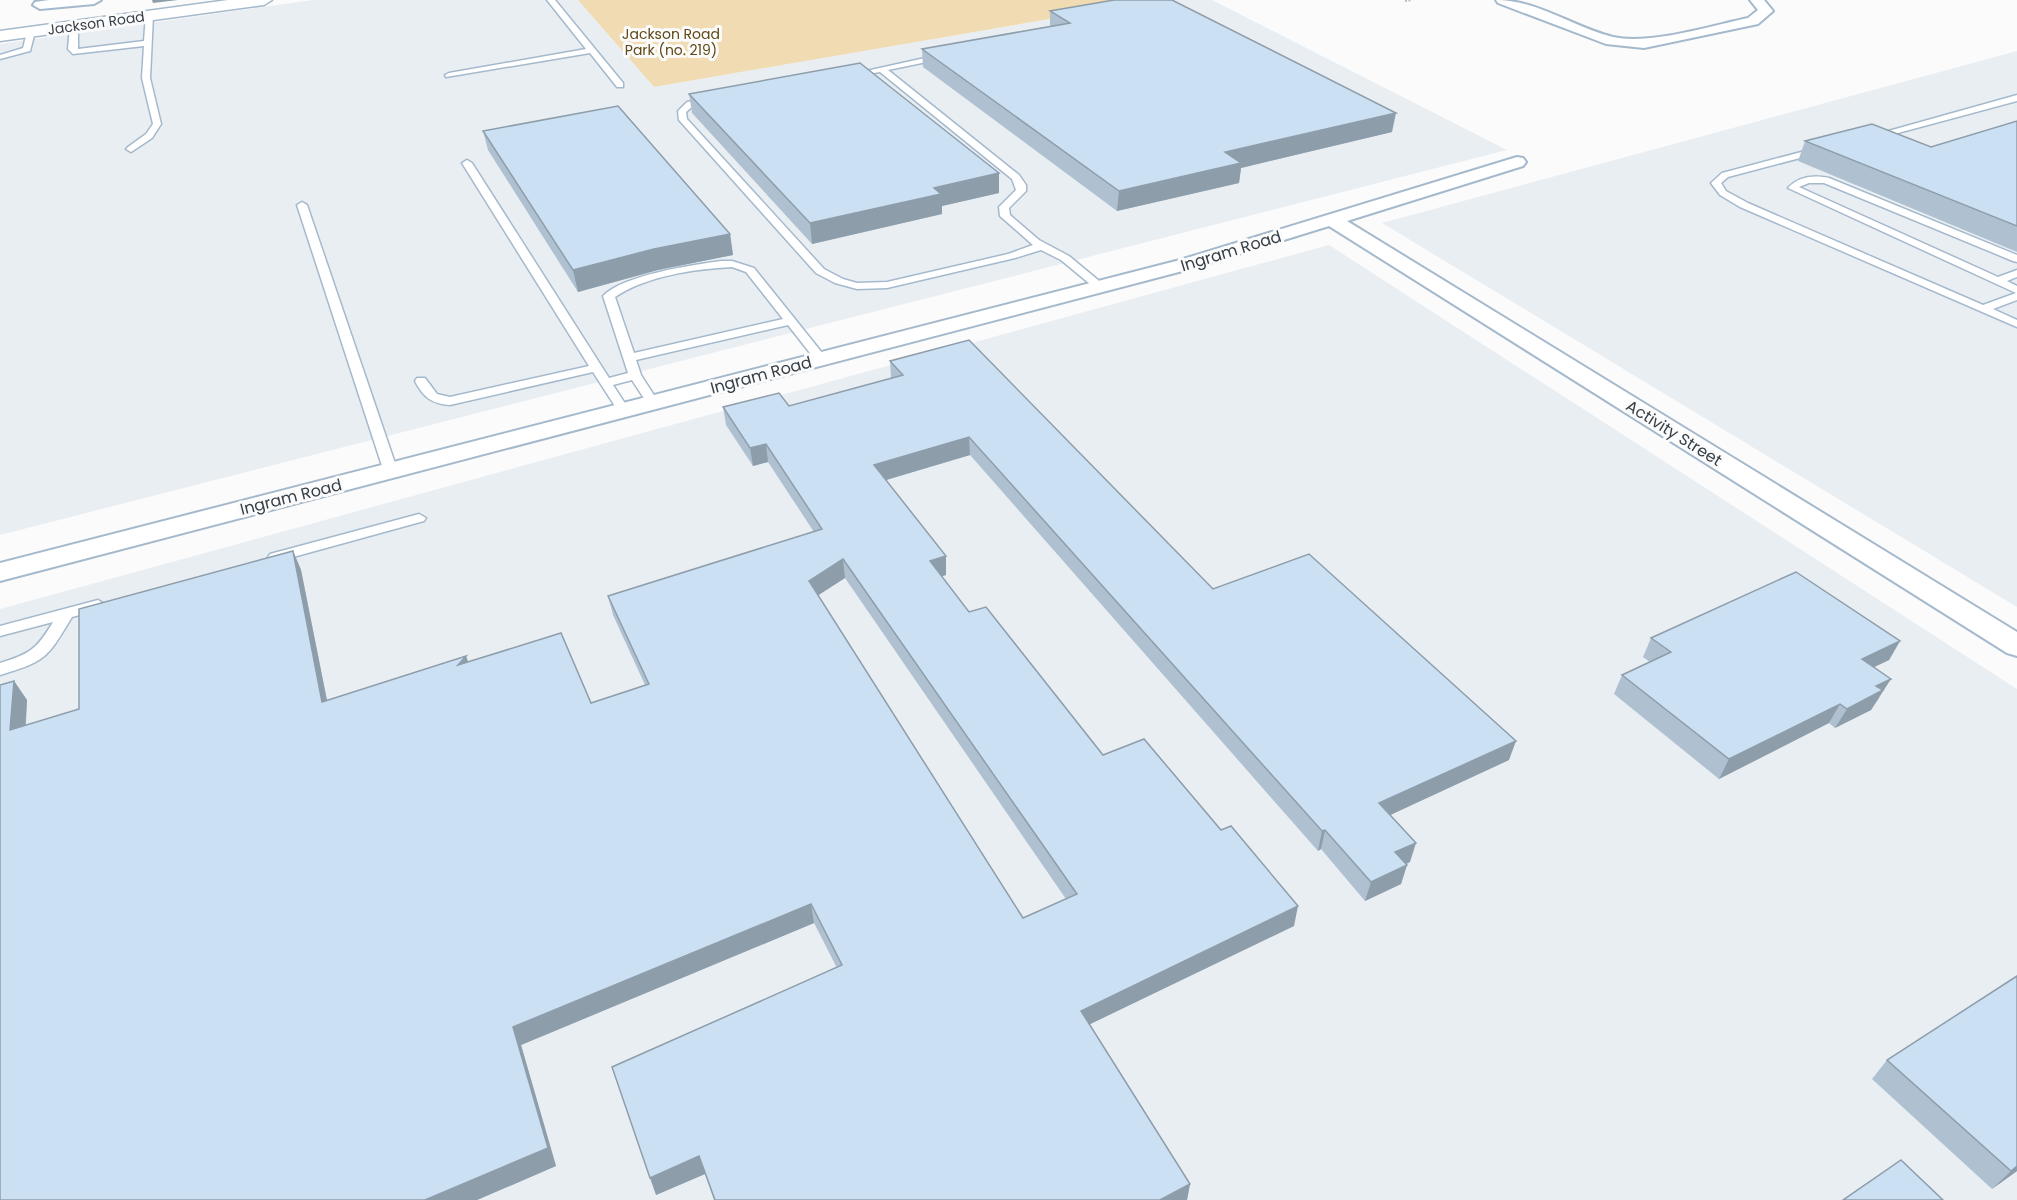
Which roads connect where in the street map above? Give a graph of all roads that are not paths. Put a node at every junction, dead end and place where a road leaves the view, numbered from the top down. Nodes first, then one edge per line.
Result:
1 (94, 0) edge
2 (264, 0) edge
3 (551, 0) edge
4 (1503, 0) edge
5 (1757, 0) edge
6 (220, 3) edge
7 (40, 5) dead end
8 (149, 16) junction
9 (74, 26) junction
10 (31, 32) junction
11 (0, 36) edge
12 (147, 43) junction
13 (592, 50) junction
14 (950, 54) edge
15 (0, 57) edge
16 (883, 70) junction
17 (449, 75) dead end
18 (836, 77) edge
19 (620, 84) dead end
20 (720, 97) edge
21 (2017, 98) edge
22 (1860, 140) edge
23 (131, 149) dead end
24 (1826, 149) edge
25 (1517, 162) dead end
26 (467, 163) dead end
27 (302, 205) dead end
28 (1332, 220) junction
29 (1042, 246) junction
30 (2017, 259) edge
31 (2017, 273) edge
32 (1998, 281) junction
33 (1100, 287) junction
34 (2017, 290) edge
35 (2017, 296) edge
36 (1984, 309) junction
37 (791, 321) junction
38 (2017, 324) edge
39 (628, 358) junction
40 (821, 359) junction
41 (596, 368) junction
42 (635, 375) junction
43 (421, 381) dead end
44 (606, 383) junction
45 (653, 403) junction
46 (624, 411) junction
47 (391, 472) junction
48 (419, 518) dead end
49 (260, 561) edge
50 (0, 572) edge
51 (111, 602) edge
52 (66, 614) junction
53 (0, 631) edge
54 (2017, 646) edge
55 (0, 669) edge

1 - 7 street
2 - 6 street, Jackson Road
3 - 13 lane
4 - 5 street
6 - 8 street, Jackson Road
8 - 9 street, Jackson Road
8 - 12 lane
9 - 10 street, Jackson Road
9 - 12 lane
10 - 11 street, Jackson Road
10 - 15 lane
12 - 23 lane
13 - 17 lane
13 - 19 lane
14 - 16 lane
16 - 18 lane
16 - 29 lane
20 - 29 lane
21 - 22 lane
24 - 36 lane
25 - 28 street, Ingram Road
26 - 41 lane
27 - 47 lane
28 - 33 street, Ingram Road
28 - 54 street, Activity Street
29 - 33 lane
30 - 32 lane
31 - 32 lane
32 - 34 lane
33 - 40 street, Ingram Road
35 - 36 lane
36 - 38 lane
37 - 39 lane
37 - 39 lane
37 - 40 lane
39 - 42 lane
40 - 45 street, Ingram Road
41 - 43 lane
41 - 44 lane
42 - 44 lane
42 - 45 lane
44 - 46 lane
45 - 46 street, Ingram Road
46 - 47 street, Ingram Road
47 - 50 street, Ingram Road
48 - 49 lane
51 - 52 lane
52 - 53 lane
52 - 55 lane

